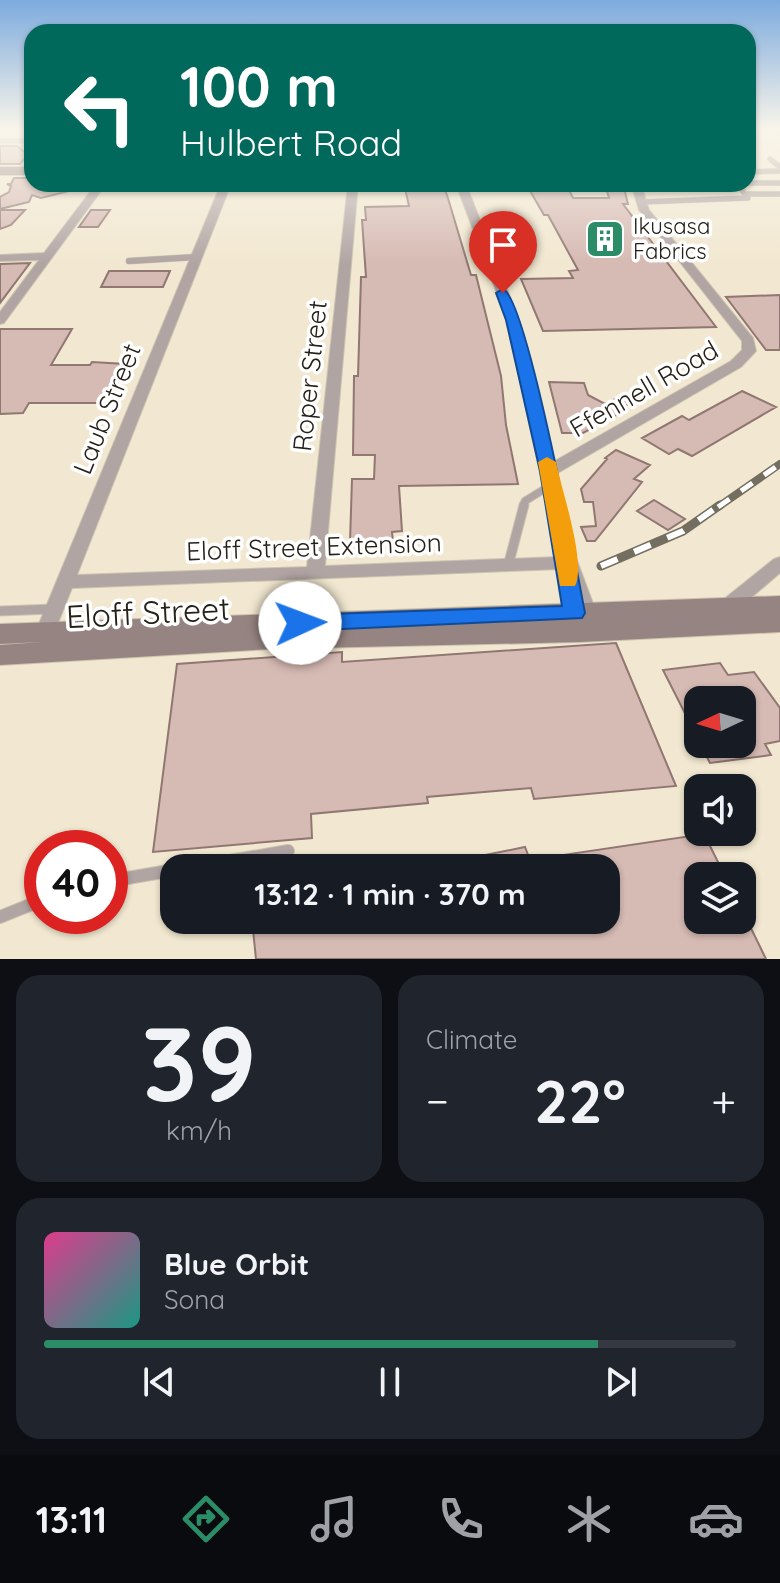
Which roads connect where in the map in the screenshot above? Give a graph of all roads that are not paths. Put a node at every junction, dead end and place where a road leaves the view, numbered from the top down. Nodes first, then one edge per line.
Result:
1 (756, 183) edge
2 (780, 183) edge
3 (95, 192) edge
4 (223, 192) edge
5 (352, 192) edge
6 (464, 192) edge
7 (638, 192) edge
8 (748, 194) joint
9 (780, 194) edge
10 (640, 202) junction
11 (46, 256) junction
12 (196, 257) junction
13 (0, 258) edge
14 (129, 261) dead end
15 (0, 320) edge
16 (550, 478) junction
17 (568, 561) junction
18 (780, 563) edge
19 (508, 566) junction
20 (315, 574) junction
21 (65, 582) junction
22 (780, 605) edge
23 (726, 608) junction
24 (0, 611) edge
25 (584, 622) junction
26 (780, 622) edge
27 (46, 632) junction
28 (0, 634) edge
29 (0, 655) edge
30 (288, 851) dead end
31 (270, 854) edge
32 (160, 872) edge
33 (128, 878) edge
34 (24, 907) edge
35 (0, 917) edge

1 - 2 lane
3 - 11 street
4 - 12 street, Laub Street
5 - 20 street, Roper Street
6 - 16 street
7 - 10 street, Ffennell Road
8 - 9 lane
8 - 10 lane
10 - 16 street, Ffennell Road
11 - 13 street
11 - 15 street
12 - 14 lane
12 - 21 street, Laub Street
16 - 17 street
16 - 19 lane
17 - 19 street, Eloff Street Extension
17 - 25 street
18 - 23 street
19 - 20 street, Eloff Street Extension
20 - 21 street, Eloff Street Extension
21 - 27 street, Laub Street
22 - 23 street, Eloff Street
23 - 25 street, Eloff Street
24 - 27 lane
25 - 26 street, Eloff Street
25 - 27 street, Eloff Street
27 - 28 street, Eloff Street
27 - 29 street, Eloff Street
30 - 31 lane
32 - 33 lane
34 - 35 lane

